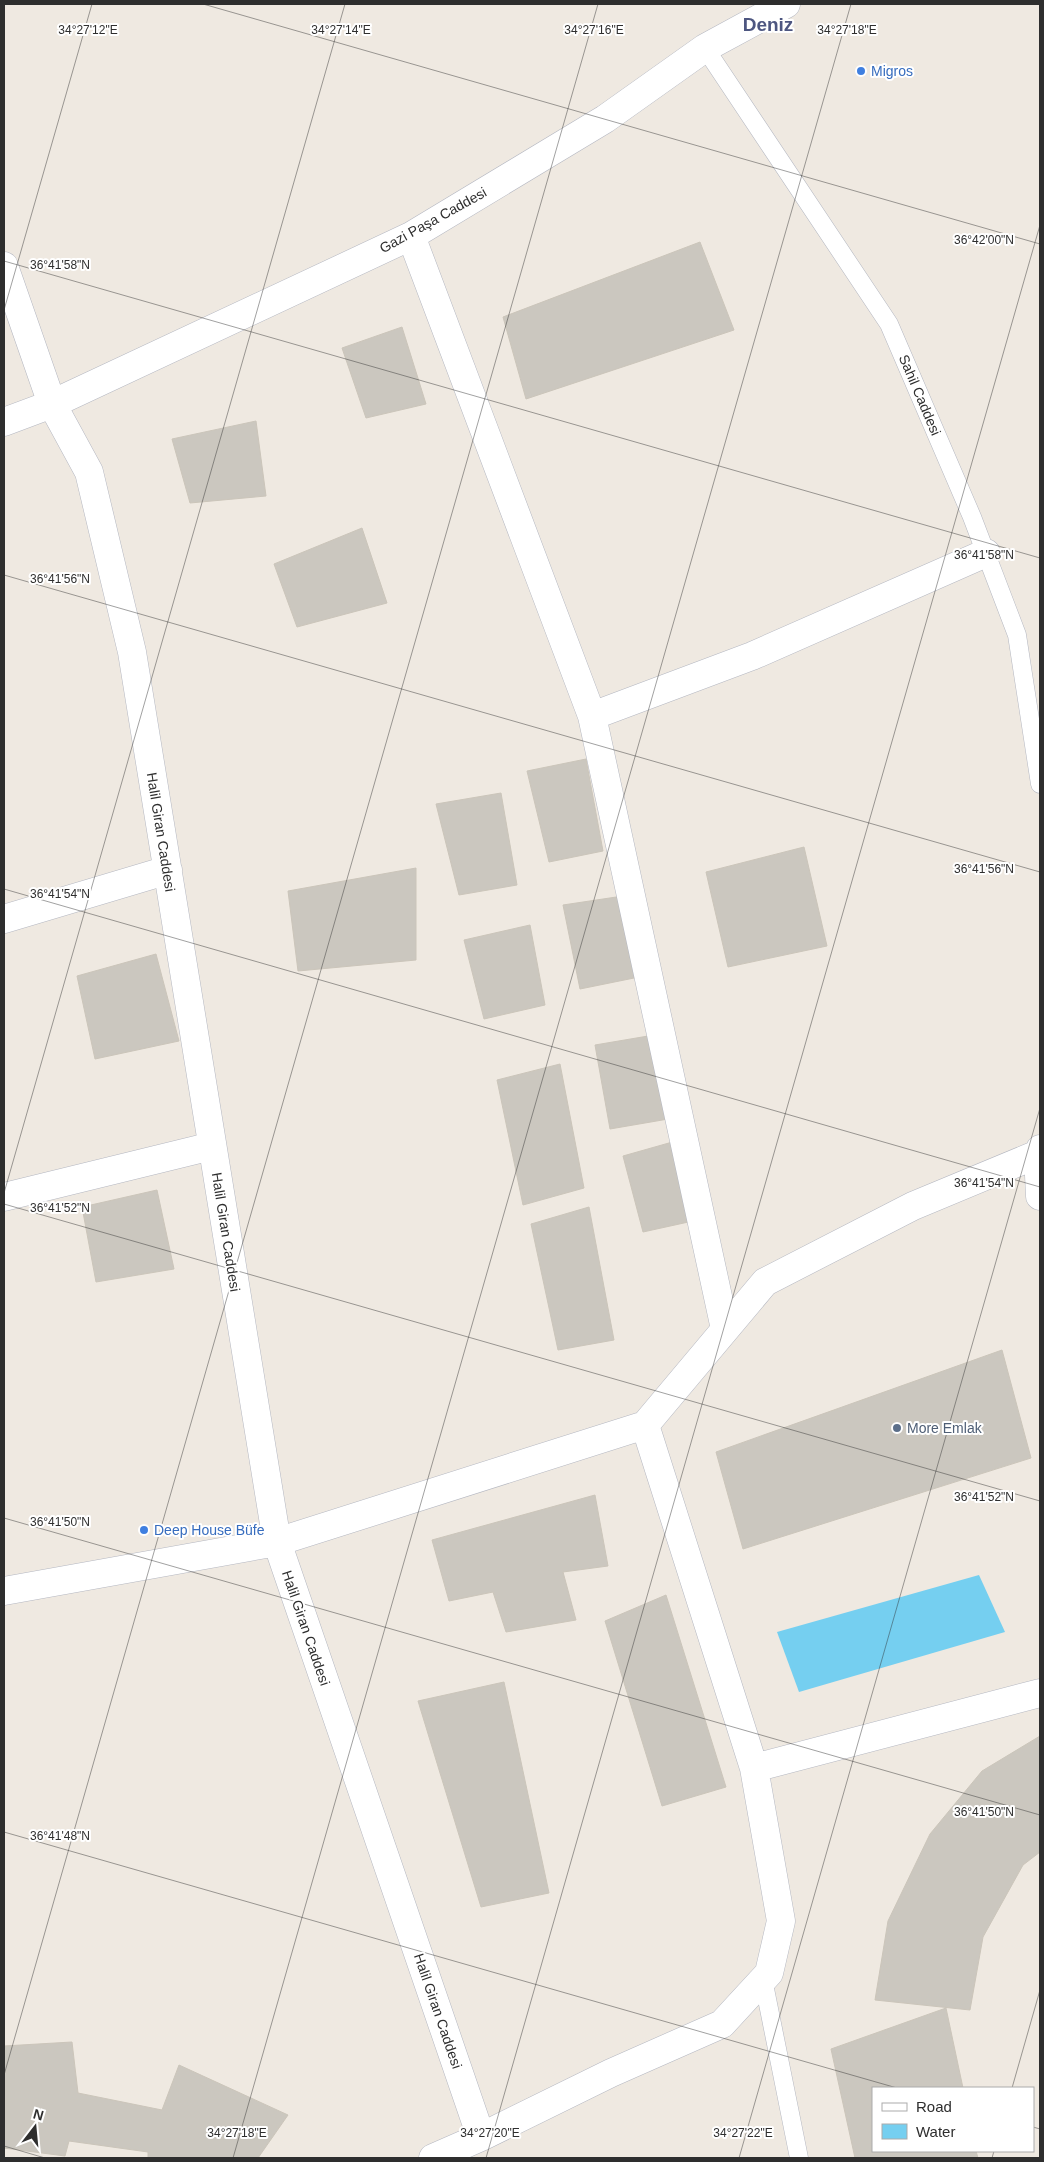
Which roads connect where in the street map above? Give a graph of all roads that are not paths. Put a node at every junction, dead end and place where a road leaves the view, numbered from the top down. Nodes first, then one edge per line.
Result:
1 (786, 4) edge
2 (705, 48) junction
3 (411, 236) junction
4 (4, 266) edge
5 (52, 404) junction
6 (4, 422) edge
7 (986, 553) junction
8 (592, 716) junction
9 (1040, 784) edge
10 (168, 870) junction
11 (4, 920) edge
12 (212, 1146) junction
13 (1039, 1151) edge
14 (1040, 1196) edge
15 (4, 1197) edge
16 (725, 1330) junction
17 (645, 1425) junction
18 (277, 1542) junction
19 (4, 1591) edge
20 (1040, 1693) edge
21 (754, 1768) junction
22 (763, 1979) junction
23 (481, 2137) junction
24 (433, 2158) edge
25 (800, 2158) edge

1 - 2 street, Gazi Paşa Caddesi
2 - 3 street, Gazi Paşa Caddesi
2 - 7 lane, Sahil Caddesi
3 - 5 street, Gazi Paşa Caddesi
3 - 8 street
4 - 5 street, Halil Giran Caddesi
5 - 6 street, Gazi Paşa Caddesi
5 - 10 street, Halil Giran Caddesi
7 - 8 street
7 - 9 lane, Sahil Caddesi
8 - 16 street
10 - 11 street
10 - 12 street, Halil Giran Caddesi
12 - 15 street
12 - 18 street, Halil Giran Caddesi
13 - 14 street
13 - 16 street
16 - 17 street
17 - 18 street
17 - 21 street
18 - 19 street
18 - 23 street, Halil Giran Caddesi
20 - 21 street
21 - 22 street
22 - 23 street
22 - 25 lane
23 - 24 street

